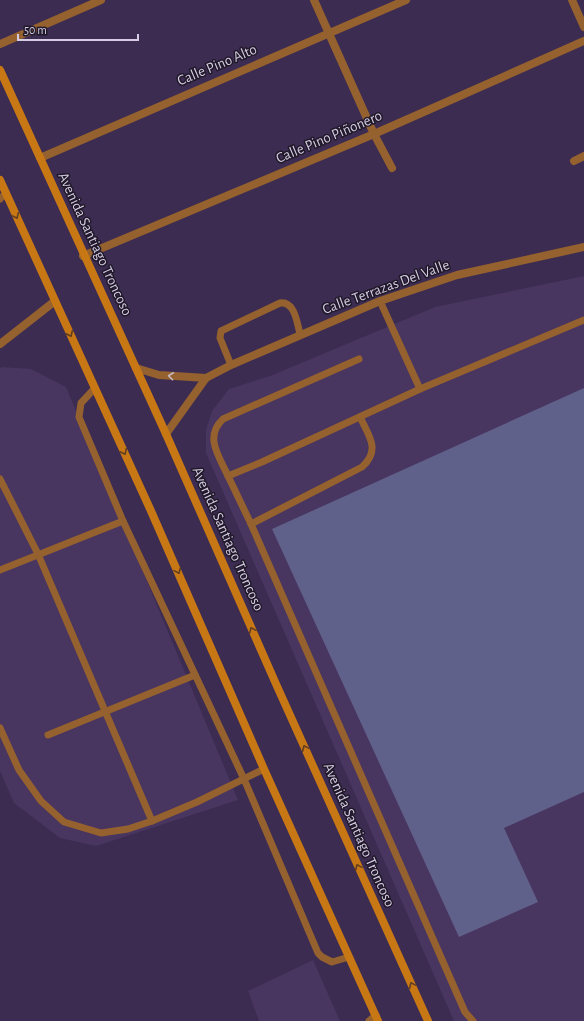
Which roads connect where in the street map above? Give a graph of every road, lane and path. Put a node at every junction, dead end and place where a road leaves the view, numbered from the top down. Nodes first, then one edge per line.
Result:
1 (101, 0) edge
2 (314, 0) edge
3 (406, 0) edge
4 (572, 0) edge
5 (584, 28) edge
6 (328, 33) junction
7 (584, 41) edge
8 (0, 44) edge
9 (0, 70) edge
10 (374, 134) junction
11 (584, 156) edge
12 (40, 158) junction
13 (574, 161) dead end
14 (392, 168) dead end
15 (0, 180) edge
16 (3, 196) edge
17 (584, 247) edge
18 (84, 256) junction
19 (55, 301) junction
20 (380, 301) junction
21 (584, 320) edge
22 (300, 334) junction
23 (0, 344) edge
24 (359, 359) dead end
25 (231, 365) junction
26 (136, 368) junction
27 (206, 378) junction
28 (95, 388) junction
29 (420, 389) junction
30 (360, 417) junction
31 (166, 434) junction
32 (228, 476) junction
33 (0, 479) edge
34 (123, 521) junction
35 (251, 524) junction
36 (38, 554) junction
37 (0, 570) edge
38 (195, 675) junction
39 (105, 710) junction
40 (0, 728) edge
41 (48, 735) dead end
42 (264, 770) junction
43 (244, 779) junction
44 (152, 821) junction
45 (349, 957) junction
46 (377, 1018) edge
47 (369, 1021) edge
48 (428, 1021) edge
49 (473, 1021) edge

1 - 8 street
2 - 6 street
3 - 6 street, Calle Pino Alto
4 - 5 street
6 - 10 street
6 - 12 street, Calle Pino Alto
7 - 10 street, Calle Pino Piñonero
9 - 12 main road, Avenida Santiago Troncoso
10 - 14 street
10 - 18 street, Calle Pino Piñonero
11 - 13 street
12 - 18 main road, Avenida Santiago Troncoso
15 - 16 main road
16 -> 19 main road
17 - 20 street, Calle Terrazas Del Valle
18 - 26 main road, Avenida Santiago Troncoso
19 - 23 street
19 -> 28 main road
20 - 22 street, Calle Terrazas Del Valle
20 - 29 lane
21 - 29 lane
22 - 25 street, Calle Terrazas Del Valle
22 - 25 lane
24 - 32 lane
25 - 27 street, Calle Terrazas Del Valle
27 -> 26 street
26 - 31 main road, Avenida Santiago Troncoso
27 - 31 street, Calle Terrazas Del Valle
28 - 34 lane
28 -> 42 main road
29 - 30 lane
30 - 32 lane
30 - 35 lane
48 -> 31 main road, Avenida Santiago Troncoso
32 - 35 lane
33 - 36 lane
34 - 36 lane
34 - 38 lane
35 - 49 lane
36 - 37 lane
36 - 39 lane
38 - 39 lane
38 - 43 lane
39 - 41 lane
39 - 44 lane
40 - 44 lane
42 - 43 lane
42 - 45 main road
43 - 44 lane
43 - 45 lane
45 - 46 main road
46 - 47 lane

